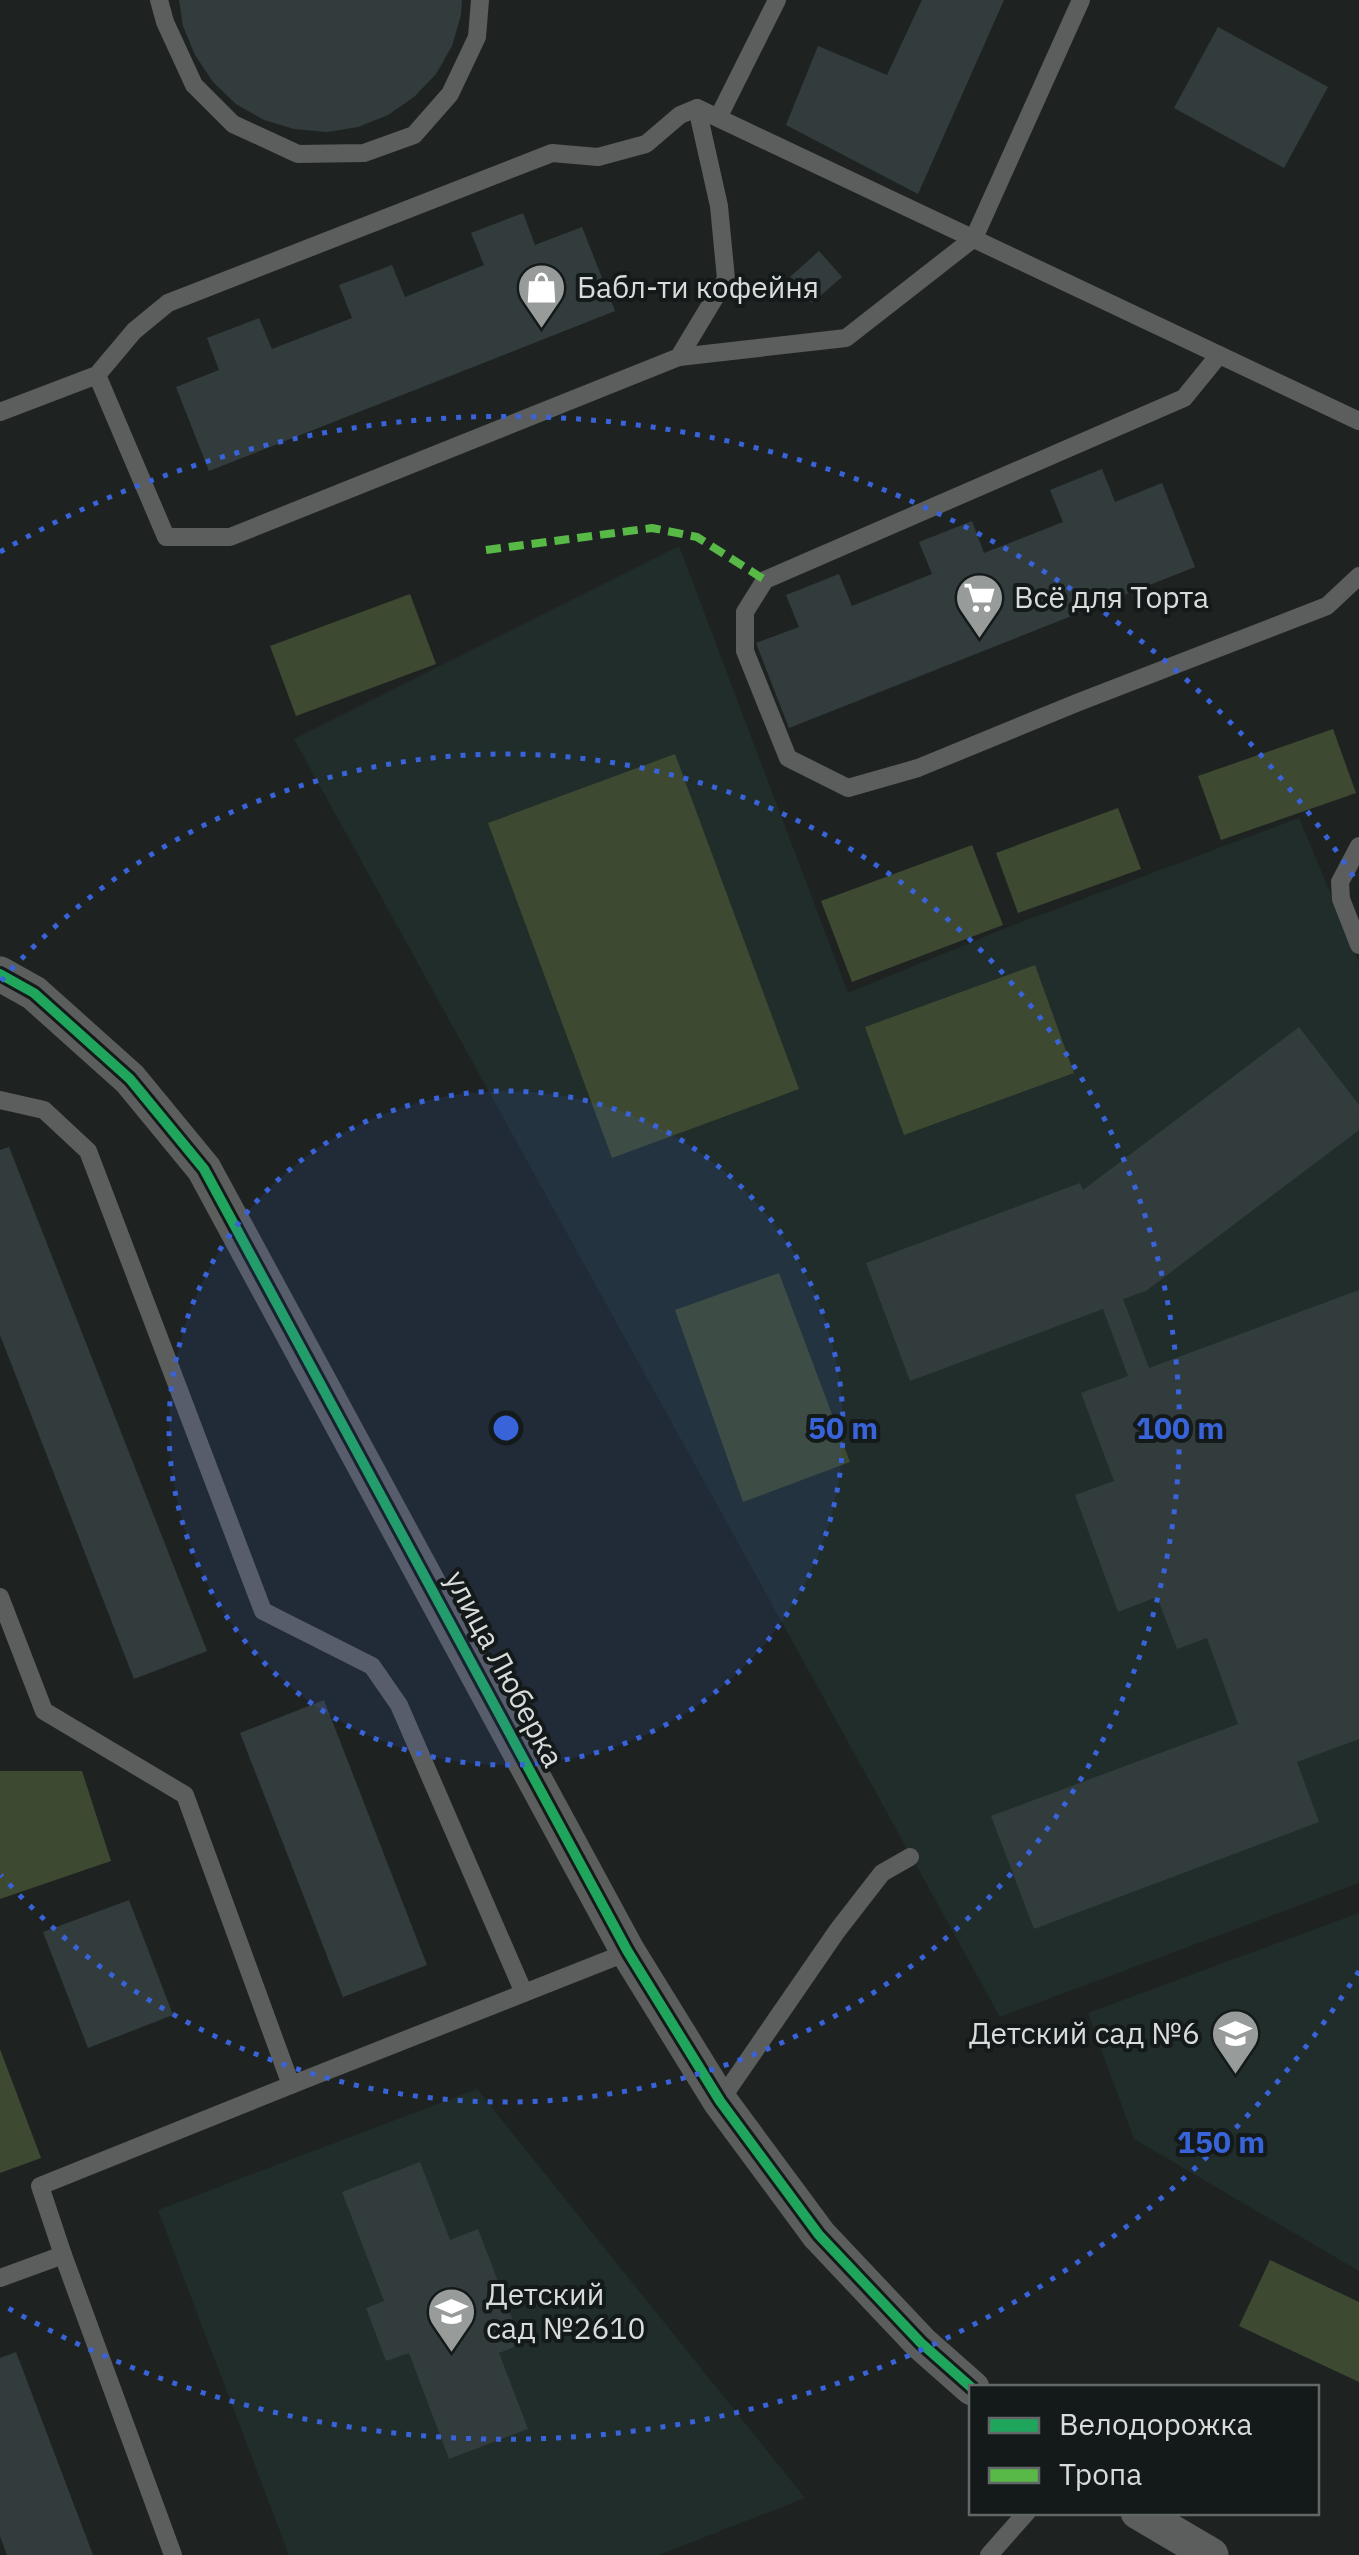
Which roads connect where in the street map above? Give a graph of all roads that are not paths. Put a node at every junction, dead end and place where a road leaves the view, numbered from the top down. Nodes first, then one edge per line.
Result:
1 (159, 0) edge
2 (480, 0) edge
3 (777, 0) edge
4 (1080, 0) edge
5 (697, 108) junction
6 (718, 116) junction
7 (974, 238) junction
8 (1219, 356) junction
9 (679, 357) junction
10 (97, 375) junction
11 (0, 412) edge
12 (1359, 420) edge
13 (1359, 576) edge
14 (1359, 846) edge
15 (1359, 945) edge
16 (0, 974) edge
17 (0, 1100) edge
18 (0, 1597) edge
19 (910, 1857) dead end
20 (628, 1952) junction
21 (524, 1992) junction
22 (292, 2085) junction
23 (720, 2101) junction
24 (62, 2255) junction
25 (0, 2278) edge
26 (969, 2385) edge
27 (1025, 2515) edge
28 (1143, 2515) edge
29 (173, 2555) edge
30 (989, 2555) edge
31 (1211, 2555) edge

1 - 2 lane
3 - 6 lane
4 - 7 lane
5 - 6 lane
5 - 9 lane
5 - 10 lane
6 - 7 lane
7 - 8 lane
7 - 9 lane
8 - 12 lane
8 - 13 lane
9 - 10 lane
10 - 11 lane
14 - 15 lane
16 - 20 street, улица Люберка
17 - 21 lane
18 - 22 lane
19 - 23 lane
20 - 21 lane
20 - 23 street, улица Люберка
21 - 22 lane
22 - 24 lane
23 - 26 street, улица Люберка
24 - 25 lane
24 - 29 lane
27 - 30 lane
28 - 31 street

